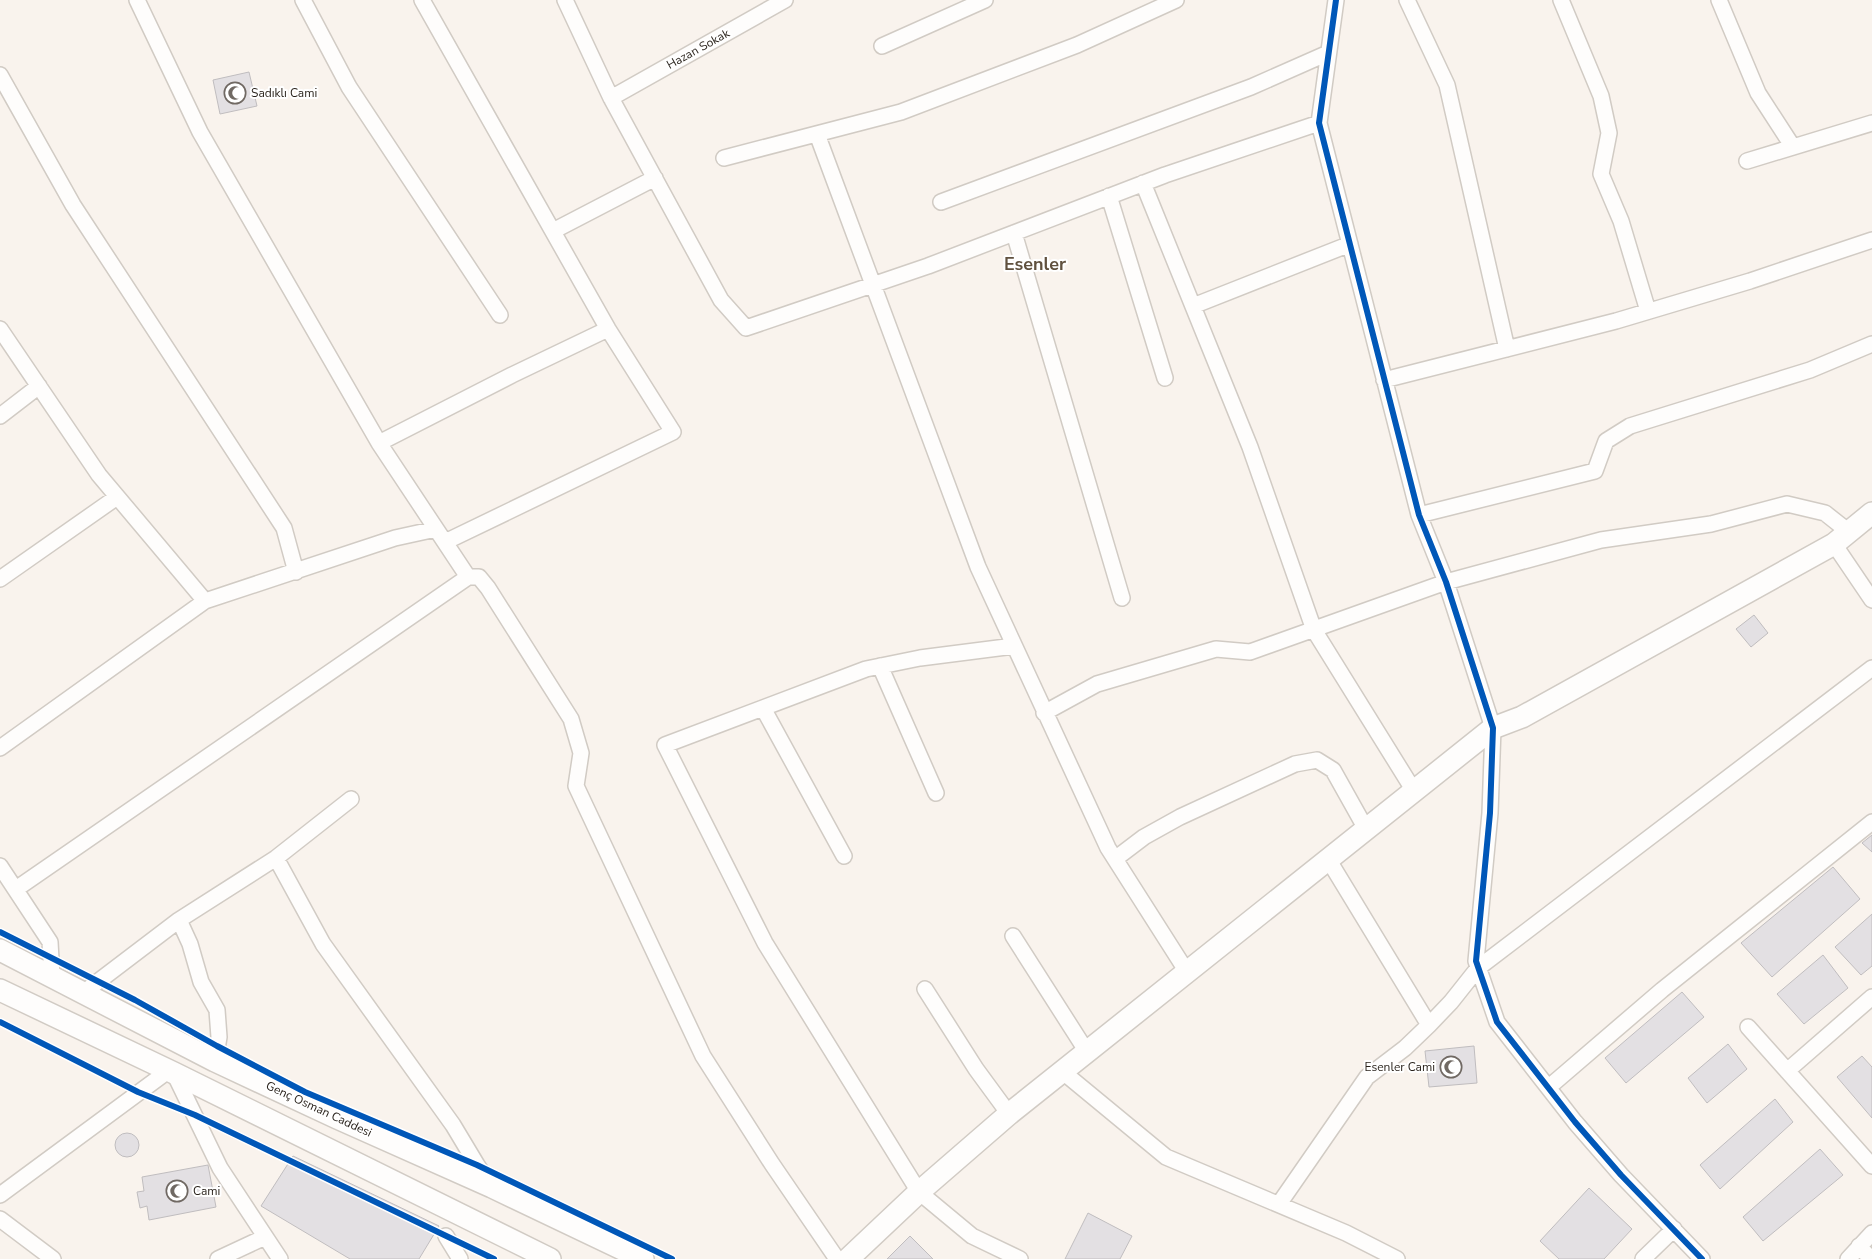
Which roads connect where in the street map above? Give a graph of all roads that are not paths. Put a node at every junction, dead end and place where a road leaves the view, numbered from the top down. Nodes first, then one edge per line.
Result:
1 (137, 0) edge
2 (303, 0) edge
3 (422, 0) edge
4 (565, 0) edge
5 (785, 0) edge
6 (985, 0) edge
7 (1176, 0) edge
8 (1336, 0) edge
9 (1407, 0) edge
10 (1560, 0) edge
11 (1719, 0) edge
12 (882, 46) dead end
13 (1328, 52) junction
14 (0, 75) edge
15 (611, 98) junction
16 (1319, 123) junction
17 (1872, 123) edge
18 (817, 134) junction
19 (1793, 147) junction
20 (724, 158) dead end
21 (1747, 161) dead end
22 (655, 178) junction
23 (1143, 183) junction
24 (1109, 196) junction
25 (941, 202) dead end
26 (553, 231) junction
27 (1014, 233) junction
28 (1872, 240) edge
29 (1350, 244) junction
30 (872, 285) junction
31 (1193, 306) junction
32 (1648, 311) junction
33 (500, 315) dead end
34 (0, 329) edge
35 (608, 329) junction
36 (1872, 344) edge
37 (1506, 349) junction
38 (1165, 378) dead end
39 (1384, 380) junction
40 (38, 386) junction
41 (0, 416) edge
42 (379, 443) junction
43 (118, 497) junction
44 (1420, 514) junction
45 (1872, 514) edge
46 (440, 535) junction
47 (1841, 538) junction
48 (296, 572) junction
49 (468, 577) junction
50 (0, 579) edge
51 (1446, 582) junction
52 (1122, 598) dead end
53 (1872, 600) edge
54 (205, 601) junction
55 (1314, 630) junction
56 (1014, 646) junction
57 (880, 666) junction
58 (1872, 668) edge
59 (763, 708) junction
60 (1044, 713) junction
61 (1493, 728) junction
62 (0, 748) edge
63 (1414, 791) junction
64 (936, 793) dead end
65 (351, 799) dead end
66 (1872, 822) edge
67 (1366, 829) junction
68 (844, 856) dead end
69 (276, 858) junction
70 (1115, 859) junction
71 (1328, 859) junction
72 (0, 866) edge
73 (16, 889) junction
74 (179, 920) junction
75 (1013, 936) dead end
76 (0, 950) edge
77 (1478, 968) junction
78 (1187, 972) junction
79 (52, 977) junction
80 (924, 989) dead end
81 (0, 990) edge
82 (83, 993) junction
83 (1872, 997) edge
84 (1429, 1025) junction
85 (1748, 1027) dead end
86 (1087, 1052) junction
87 (215, 1060) junction
88 (1787, 1071) junction
89 (171, 1072) junction
90 (1062, 1072) junction
91 (1549, 1088) junction
92 (1009, 1114) junction
93 (1872, 1166) edge
94 (492, 1187) junction
95 (919, 1192) junction
96 (0, 1196) edge
97 (1279, 1204) junction
98 (0, 1219) edge
99 (1674, 1229) junction
100 (1872, 1233) edge
101 (446, 1236) dead end
102 (265, 1237) junction
103 (1859, 1246) junction
104 (53, 1259) edge
105 (218, 1259) edge
106 (280, 1259) edge
107 (460, 1259) edge
108 (550, 1259) edge
109 (643, 1259) edge
110 (836, 1259) edge
111 (848, 1259) edge
112 (1020, 1259) edge
113 (1397, 1259) edge
114 (1643, 1259) edge
115 (1702, 1259) edge
116 (1848, 1259) edge
117 (1871, 1259) edge

1 - 42 street
2 - 33 street
3 - 26 street
4 - 15 street
5 - 15 street, Hazan Sokak
6 - 12 street
7 - 18 street
8 - 13 street
9 - 37 street
10 - 32 street
11 - 19 street
13 - 16 street
13 - 25 street
14 - 48 street
15 - 22 street
16 - 23 street
16 - 29 street
17 - 19 street
18 - 20 street
18 - 30 street
19 - 21 street
22 - 26 street
22 - 30 street
23 - 24 street
23 - 31 street
24 - 27 street
24 - 38 street
26 - 35 street
27 - 30 street
27 - 52 street
28 - 32 street
29 - 31 street
29 - 39 street
30 - 56 street
31 - 55 street
32 - 37 street
34 - 40 street
35 - 42 street
35 - 46 street
36 - 44 street
37 - 39 street
39 - 44 street
40 - 41 street
40 - 43 street
42 - 46 street
43 - 50 street
43 - 54 street
44 - 51 street
45 - 47 main road
46 - 48 street
46 - 49 street
47 - 51 street
47 - 53 street
47 - 61 main road
48 - 54 street
49 - 73 street
49 - 110 street
51 - 55 street
51 - 61 street
54 - 62 street
55 - 60 street
55 - 63 street
56 - 57 street
56 - 60 street
57 - 59 street
57 - 64 street
58 - 77 street
59 - 68 street
59 - 95 street
60 - 70 street
61 - 63 main road
61 - 77 street
63 - 67 main road
65 - 69 street
66 - 91 street
67 - 70 street
67 - 71 main road
69 - 74 street
69 - 94 street
70 - 78 street
71 - 78 main road
71 - 84 street
72 - 73 street
73 - 79 street
74 - 82 street
74 - 87 street
75 - 86 street
76 - 79 main road, Genç Osman Caddesi
77 - 84 street
77 - 91 street
78 - 86 main road
79 - 82 main road, Genç Osman Caddesi
80 - 92 street
81 - 89 main road
82 - 87 main road, Genç Osman Caddesi
83 - 88 street
84 - 97 street
85 - 88 street
86 - 90 main road
87 - 94 main road, Genç Osman Caddesi
88 - 93 street
89 - 96 street
89 - 102 street
89 - 108 main road
90 - 92 main road
90 - 97 street
91 - 99 street
92 - 95 main road
94 - 109 main road, Genç Osman Caddesi
95 - 111 main road
95 - 112 street
97 - 113 street
98 - 104 street
99 - 114 street
99 - 115 street
100 - 103 street
101 - 107 street
102 - 105 street
102 - 106 street
103 - 116 street
103 - 117 street

